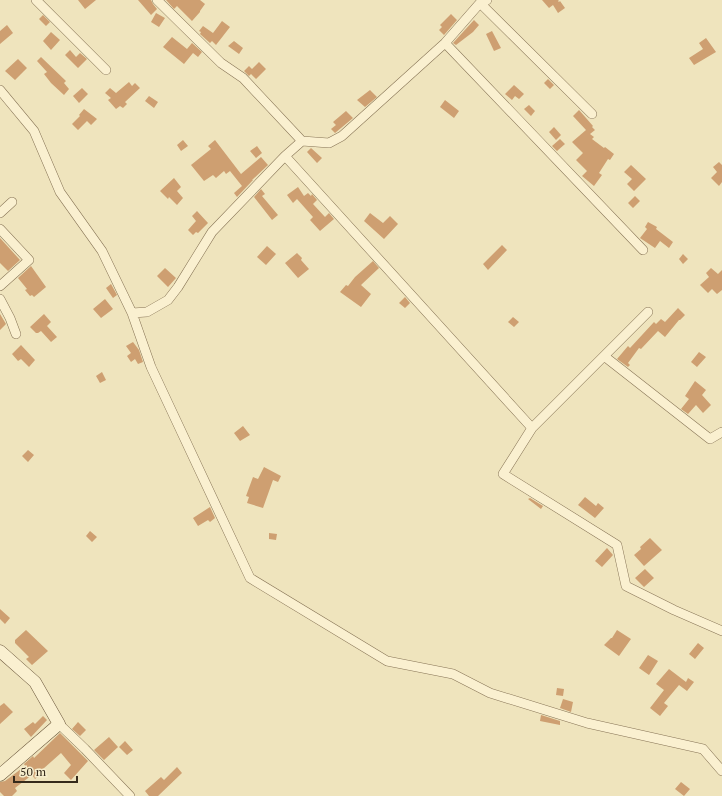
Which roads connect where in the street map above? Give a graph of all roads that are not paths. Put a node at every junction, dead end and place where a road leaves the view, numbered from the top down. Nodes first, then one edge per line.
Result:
1 (36, 0) edge
2 (157, 0) edge
3 (484, 2) edge
4 (445, 43) junction
5 (106, 70) dead end
6 (0, 90) edge
7 (592, 114) dead end
8 (302, 141) junction
9 (285, 156) junction
10 (12, 202) dead end
11 (0, 214) edge
12 (0, 229) edge
13 (642, 250) dead end
14 (0, 286) edge
15 (0, 299) edge
16 (648, 312) dead end
17 (132, 313) junction
18 (16, 334) dead end
19 (604, 356) junction
20 (532, 428) junction
21 (722, 432) edge
22 (722, 631) edge
23 (0, 651) edge
24 (59, 724) junction
25 (722, 771) edge
26 (0, 775) edge
27 (130, 796) edge

1 - 5 street
2 - 8 street
3 - 4 street
3 - 7 street
4 - 8 street
4 - 13 street
6 - 17 street
8 - 9 street
9 - 17 street
9 - 20 street
10 - 11 street
12 - 14 street
15 - 18 street
16 - 19 street
17 - 25 street
19 - 20 street
19 - 21 street
20 - 22 street
23 - 24 street
24 - 26 street
24 - 27 street

